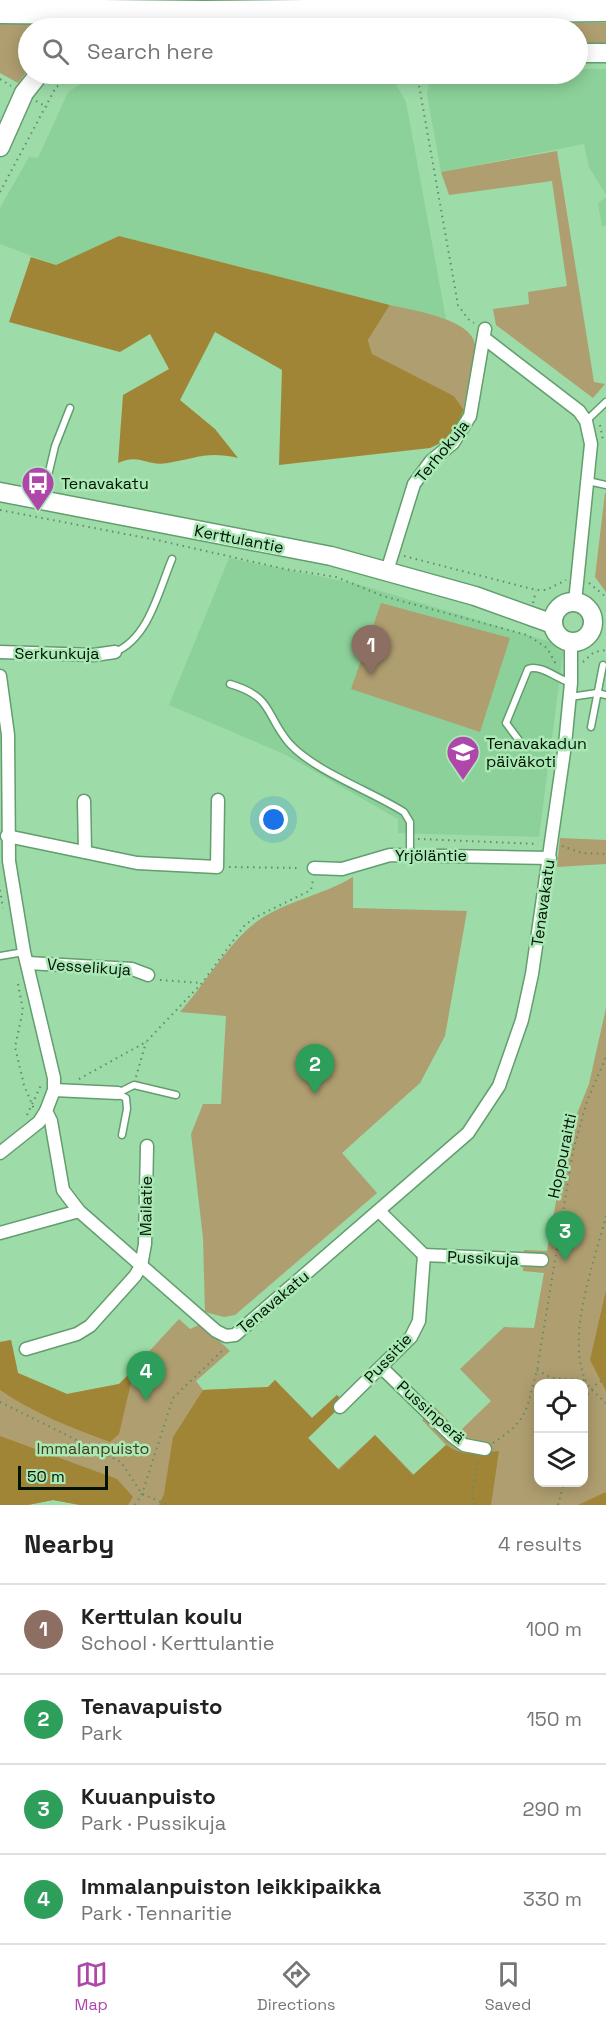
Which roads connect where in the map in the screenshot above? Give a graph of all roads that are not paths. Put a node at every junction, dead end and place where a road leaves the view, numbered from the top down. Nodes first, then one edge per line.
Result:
1 (606, 9) edge
2 (0, 11) edge
3 (588, 53) edge
4 (606, 53) edge
5 (31, 84) edge
6 (0, 147) edge
7 (606, 402) edge
8 (70, 408) dead end
9 (586, 421) junction
10 (587, 481) junction
11 (606, 485) edge
12 (0, 492) edge
13 (43, 500) junction
14 (172, 559) dead end
15 (387, 571) junction
16 (475, 596) junction
17 (567, 605) junction
18 (599, 618) edge
19 (553, 624) junction
20 (606, 636) edge
21 (579, 640) junction
22 (0, 652) edge
23 (115, 652) joint
24 (603, 665) dead end
25 (0, 676) edge
26 (566, 681) junction
27 (230, 684) dead end
28 (597, 693) junction
29 (606, 695) edge
30 (570, 697) junction
31 (591, 727) dead end
32 (521, 743) dead end
33 (218, 800) dead end
34 (84, 801) dead end
35 (7, 836) junction
36 (85, 852) junction
37 (543, 853) junction
38 (410, 854) junction
39 (314, 868) road end
40 (0, 956) edge
41 (22, 956) junction
42 (148, 975) road end
43 (54, 1084) junction
44 (117, 1093) junction
45 (176, 1095) dead end
46 (46, 1111) junction
47 (122, 1136) dead end
48 (147, 1146) dead end
49 (0, 1153) edge
50 (79, 1211) junction
51 (379, 1211) junction
52 (0, 1233) edge
53 (423, 1256) junction
54 (542, 1260) dead end
55 (141, 1266) junction
56 (26, 1349) dead end
57 (381, 1367) junction
58 (340, 1407) dead end
59 (484, 1449) road end

1 - 2 highway
3 - 4 street
5 - 6 street
7 - 9 lane
8 - 13 lane
9 - 10 street
9 - 15 street, Terhokuja
10 - 11 lane
10 - 17 street
12 - 13 street, Kerttulantie
13 - 15 street, Kerttulantie
14 - 23 lane
15 - 16 street, Kerttulantie
16 - 17 street, Kerttulantie
16 - 19 street, Kerttulantie
17 - 18 street
17 - 19 street
18 - 21 street
19 - 21 street
20 - 21 street
21 - 26 street, Tenavakatu
22 - 23 street, Serkunkuja
24 - 28 lane
25 - 35 street
26 - 30 street, Tenavakatu
26 - 32 lane
27 - 38 lane
28 - 29 lane
28 - 30 lane
28 - 31 lane
30 - 37 street, Tenavakatu
33 - 36 street
34 - 36 street
35 - 36 street
35 - 41 street
37 - 38 street, Yrjöläntie
37 - 51 street, Tenavakatu
38 - 39 street, Yrjöläntie
40 - 41 lane
41 - 42 street, Vesselikuja
41 - 43 street
43 - 44 street
43 - 46 street
44 - 45 lane
44 - 47 lane
46 - 49 street
46 - 50 street, Tenavakatu
48 - 55 street, Mailatie
50 - 52 street
50 - 55 street, Tenavakatu
51 - 53 street
51 - 55 street, Tenavakatu
53 - 54 street, Pussikuja
53 - 57 street, Pussitie
55 - 56 street
57 - 58 street, Pussitie
57 - 59 street, Pussinperä

